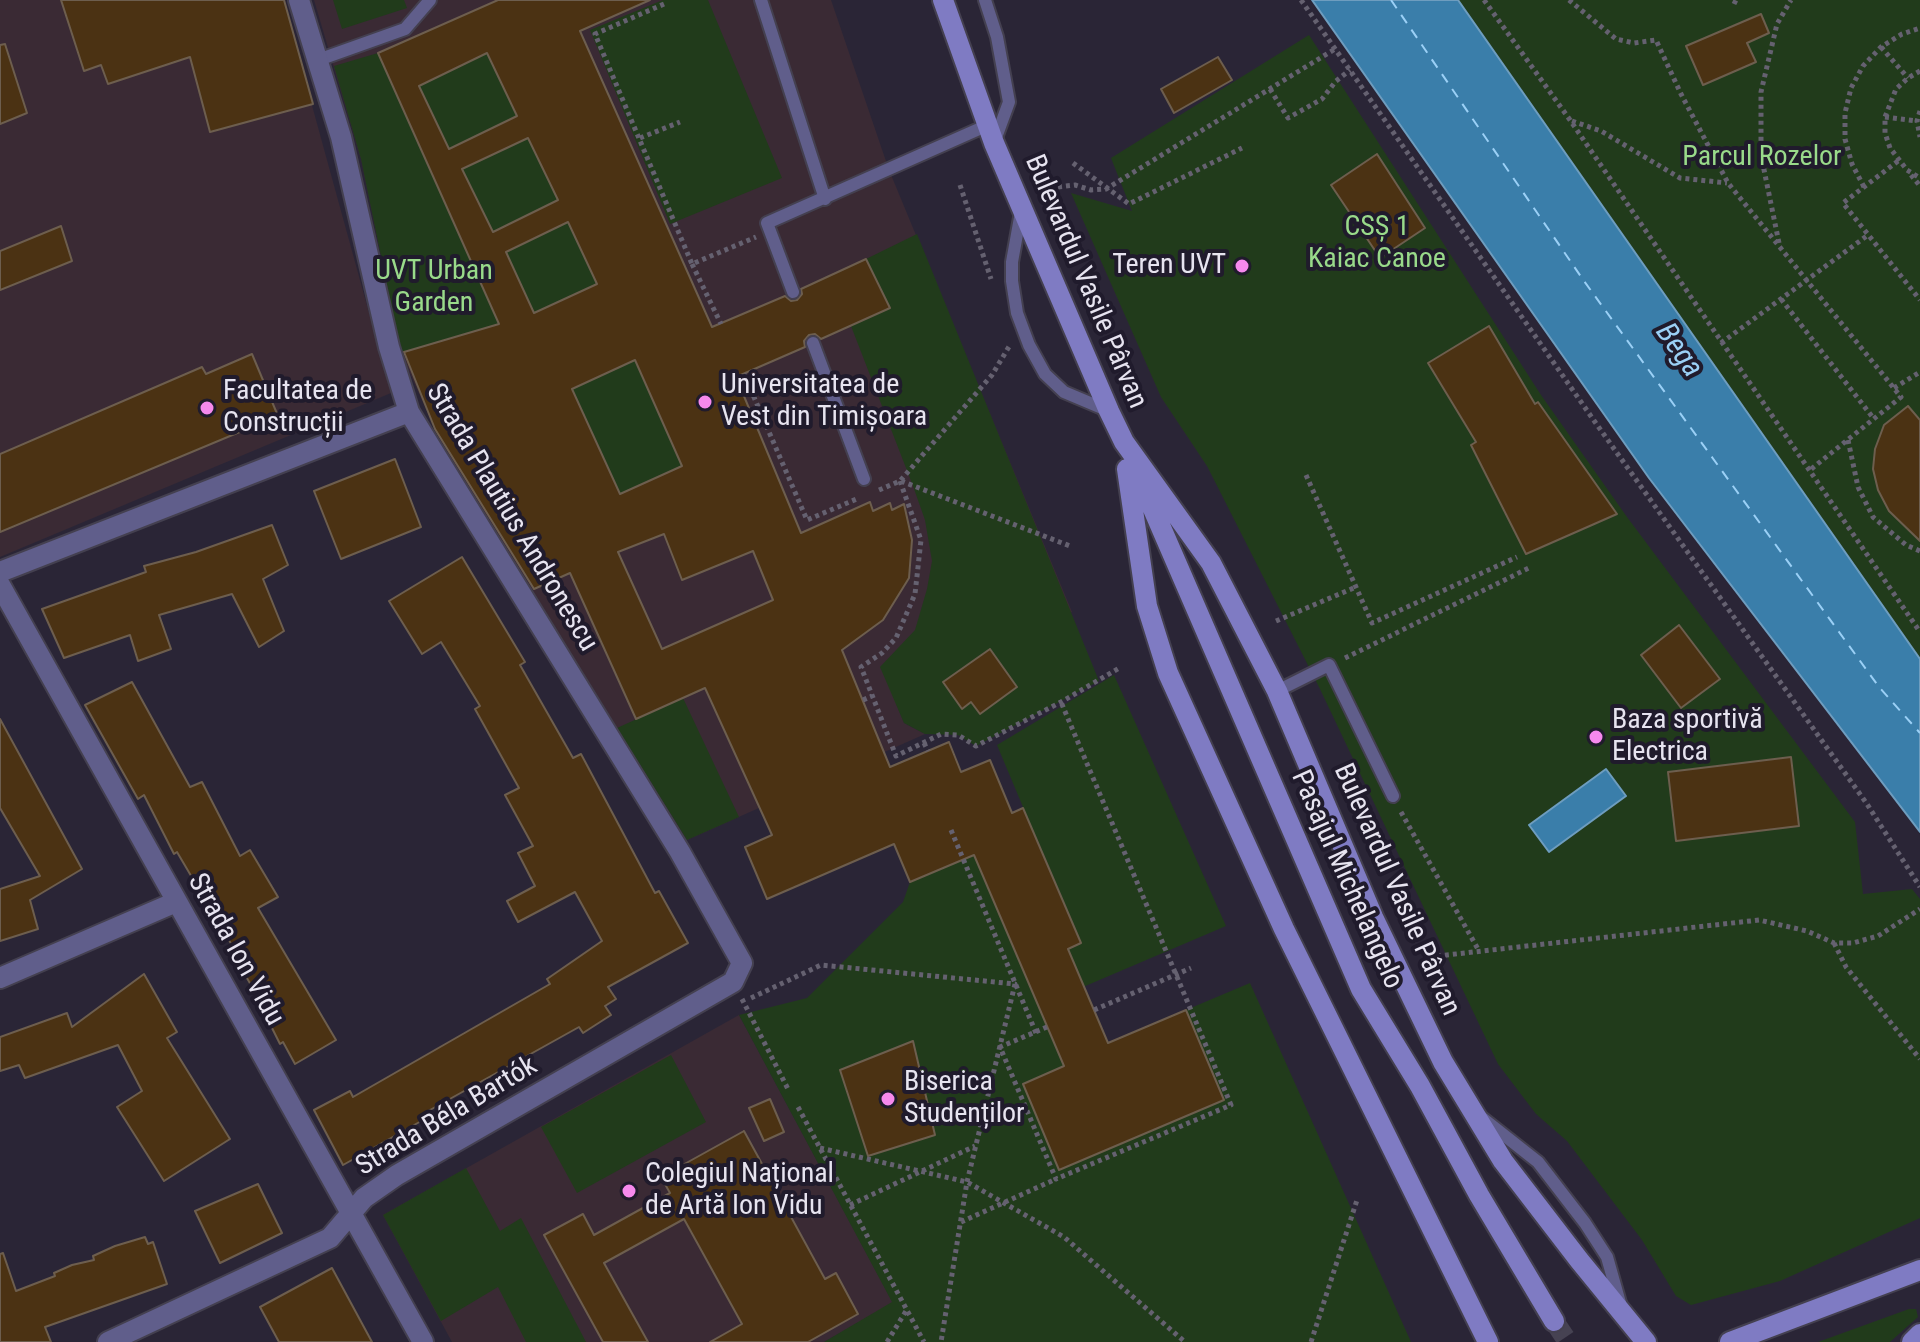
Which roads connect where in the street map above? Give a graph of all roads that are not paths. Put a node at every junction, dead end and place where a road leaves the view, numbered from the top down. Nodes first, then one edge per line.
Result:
1 (299, 0) edge
2 (430, 0) edge
3 (761, 0) edge
4 (943, 0) edge
5 (985, 0) edge
6 (318, 60) junction
7 (991, 134) junction
8 (825, 199) junction
9 (1022, 205) junction
10 (793, 292) dead end
11 (813, 343) dead end
12 (1109, 411) junction
13 (409, 412) junction
14 (1124, 442) junction
15 (864, 479) dead end
16 (0, 572) edge
17 (0, 585) edge
18 (1277, 691) junction
19 (1393, 796) road end
20 (176, 902) junction
21 (0, 978) edge
22 (733, 982) joint
23 (352, 1214) junction
24 (1920, 1270) edge
25 (1554, 1321) tunnel mouth
26 (1920, 1334) edge
27 (108, 1342) edge
28 (423, 1342) edge
29 (1488, 1342) edge
30 (1646, 1342) edge
31 (1730, 1342) edge
32 (1912, 1342) edge

1 - 6 street, Strada Plautius Andronescu
2 - 6 lane
3 - 8 lane
4 - 7 main road, Bulevardul Vasile Pârvan
5 - 7 lane, Bulevardul Vasile Pârvan
6 - 13 street, Strada Plautius Andronescu
7 - 8 lane
7 - 9 main road, Bulevardul Vasile Pârvan
8 - 10 lane
9 - 12 main road, Bulevardul Vasile Pârvan
9 - 12 lane
11 - 15 lane
12 - 14 main road, Bulevardul Vasile Pârvan
13 - 16 street
13 - 22 street, Strada Plautius Andronescu
14 - 18 main road, Bulevardul Vasile Pârvan
14 - 25 main road, Pasajul Michelangelo
14 - 29 main road, Bulevardul Vasile Pârvan
17 - 20 street, Strada Ion Vidu
18 - 19 lane
18 - 30 main road, Bulevardul Vasile Pârvan
20 - 21 street
20 - 23 street, Strada Ion Vidu
22 - 23 street, Strada Béla Bartók
23 - 27 street, Strada Béla Bartók
23 - 28 street, Strada Ion Vidu
24 - 31 main road
26 - 32 main road

